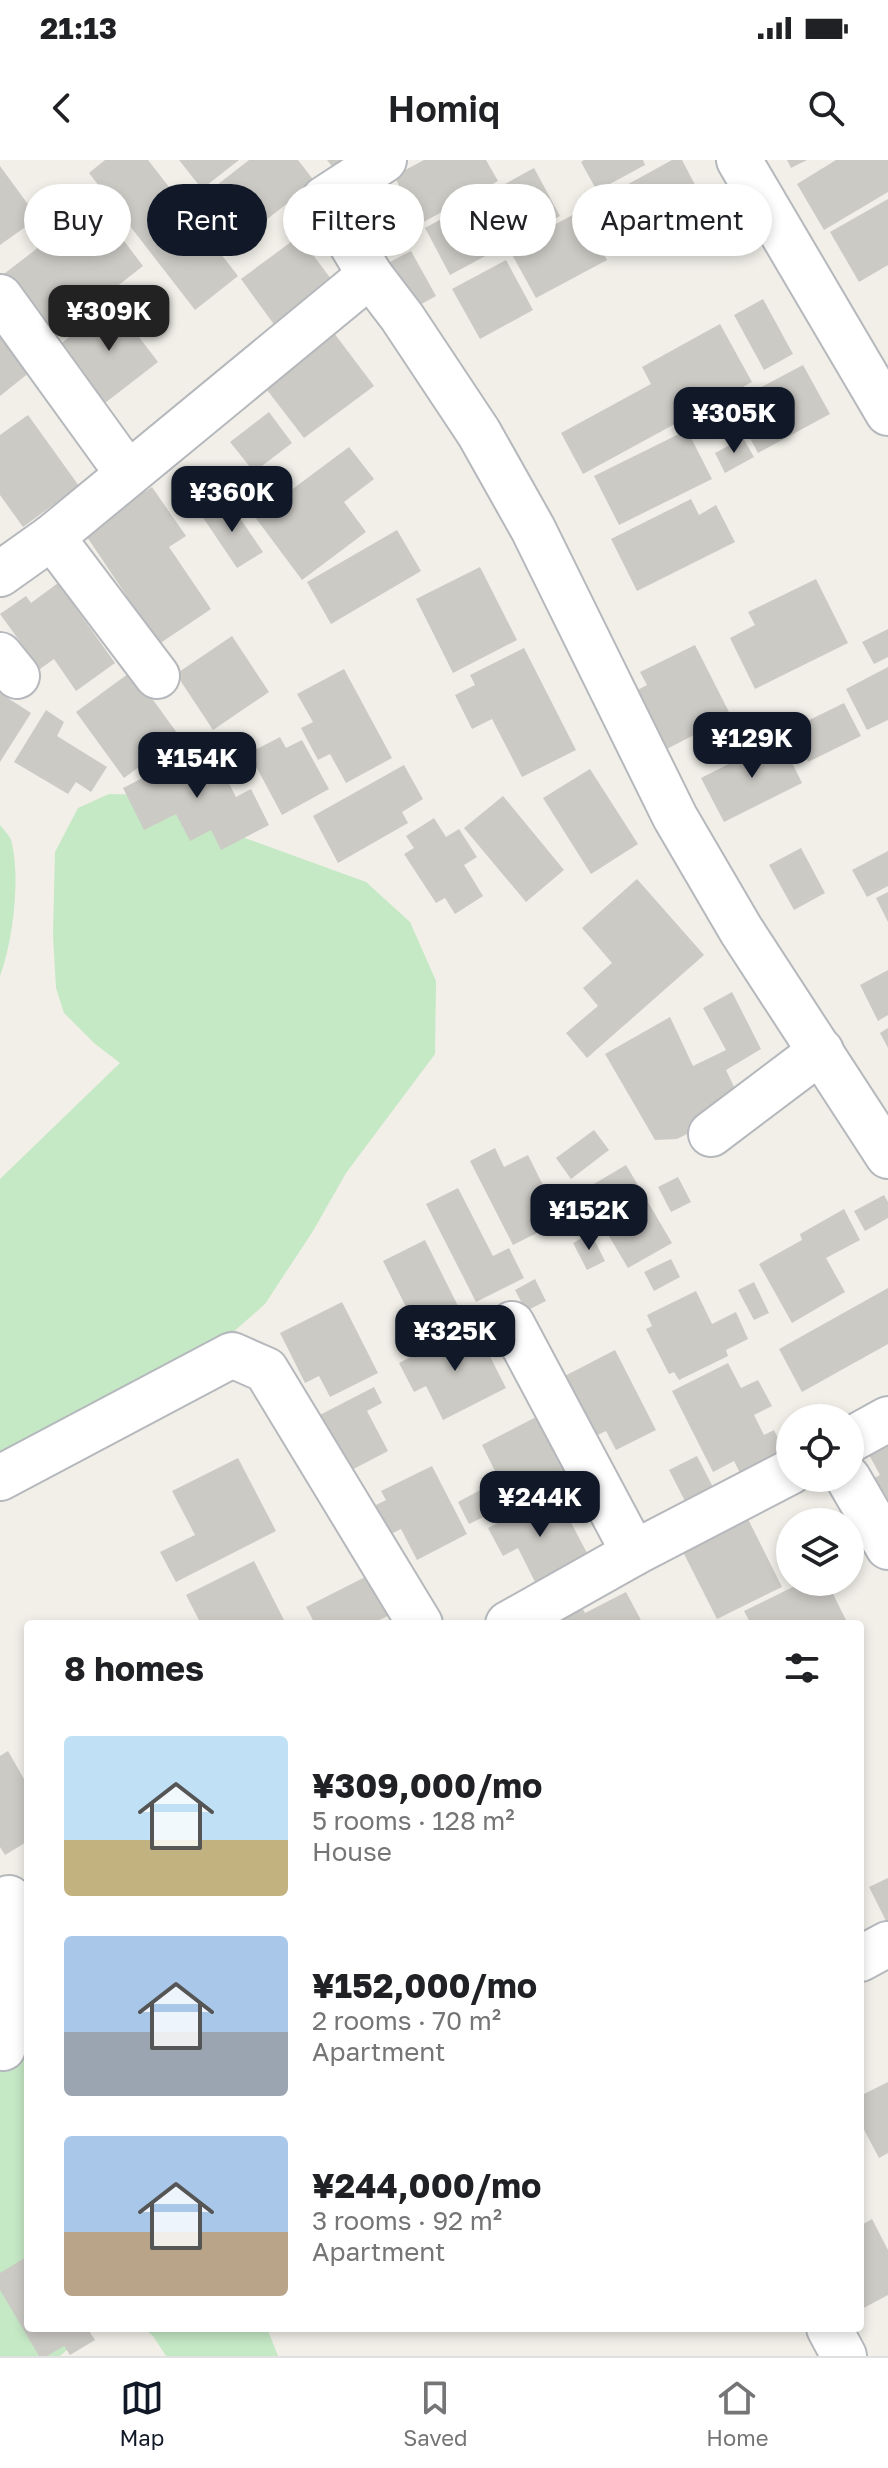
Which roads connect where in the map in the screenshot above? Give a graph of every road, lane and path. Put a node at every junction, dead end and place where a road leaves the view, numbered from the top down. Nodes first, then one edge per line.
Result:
1 (384, 160) edge
2 (739, 160) edge
3 (370, 275) junction
4 (0, 297) edge
5 (888, 413) edge
6 (128, 474) junction
7 (52, 537) junction
8 (0, 574) edge
9 (157, 676) dead end
10 (821, 1051) junction
11 (711, 1134) dead end
12 (888, 1156) edge
13 (512, 1324) dead end
14 (888, 1419) edge
15 (864, 1432) edge
16 (0, 1478) edge
17 (776, 1479) edge
18 (856, 1492) edge
19 (888, 1547) edge
20 (634, 1553) junction
21 (418, 1620) edge
22 (515, 1620) edge
23 (12, 1896) edge
24 (888, 1944) edge
25 (864, 1957) edge
26 (23, 2000) edge
27 (3, 2048) dead end
28 (831, 2332) edge
29 (844, 2356) edge

1 - 3 street
2 - 5 street
3 - 6 street
3 - 10 street
4 - 6 street
6 - 7 street
7 - 8 street
7 - 9 street
10 - 11 street
10 - 12 street
13 - 20 street
14 - 15 street
16 - 21 street
17 - 20 street
18 - 19 street
20 - 22 street
23 - 26 street
24 - 25 street
26 - 27 street
28 - 29 street

